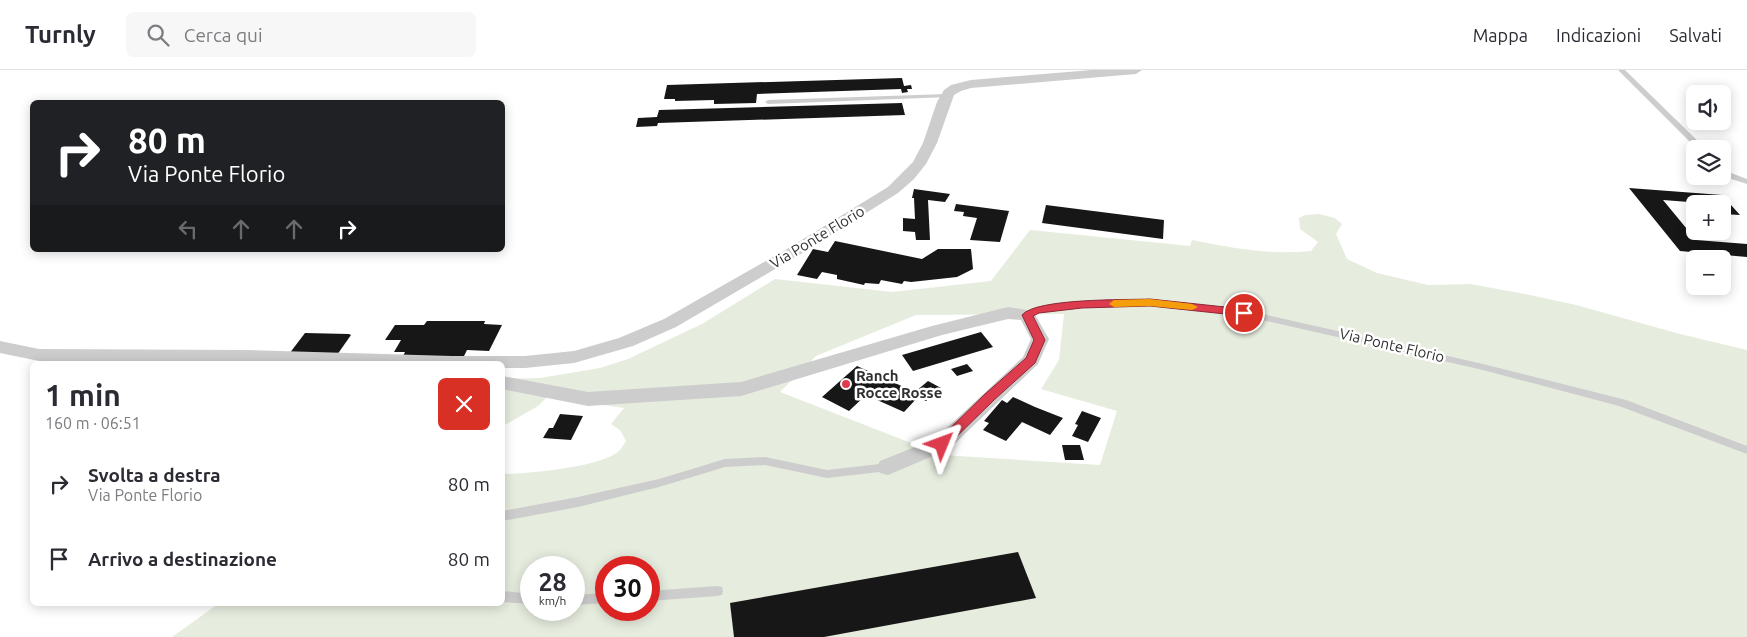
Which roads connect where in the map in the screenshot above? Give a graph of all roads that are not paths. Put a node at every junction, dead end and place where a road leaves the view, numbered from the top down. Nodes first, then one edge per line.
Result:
1 (1136, 70) edge
2 (1621, 70) edge
3 (947, 96) junction
4 (768, 102) dead end
5 (1693, 140) edge
6 (1731, 176) edge
7 (1747, 182) edge
8 (1027, 315) junction
9 (0, 347) edge
10 (394, 361) edge
11 (505, 362) edge
12 (505, 383) edge
13 (1747, 450) edge
14 (888, 468) joint
15 (505, 515) edge
16 (717, 591) dead end
17 (660, 595) edge
18 (505, 596) edge
19 (520, 598) edge

1 - 3 street
2 - 5 lane
3 - 4 lane
3 - 11 street, Via Ponte Florio
6 - 7 lane
8 - 12 street, Via Ponte Florio
8 - 13 lane, Via Ponte Florio
8 - 14 street
9 - 10 street, Via Ponte Florio
14 - 15 lane
16 - 17 lane
18 - 19 lane

